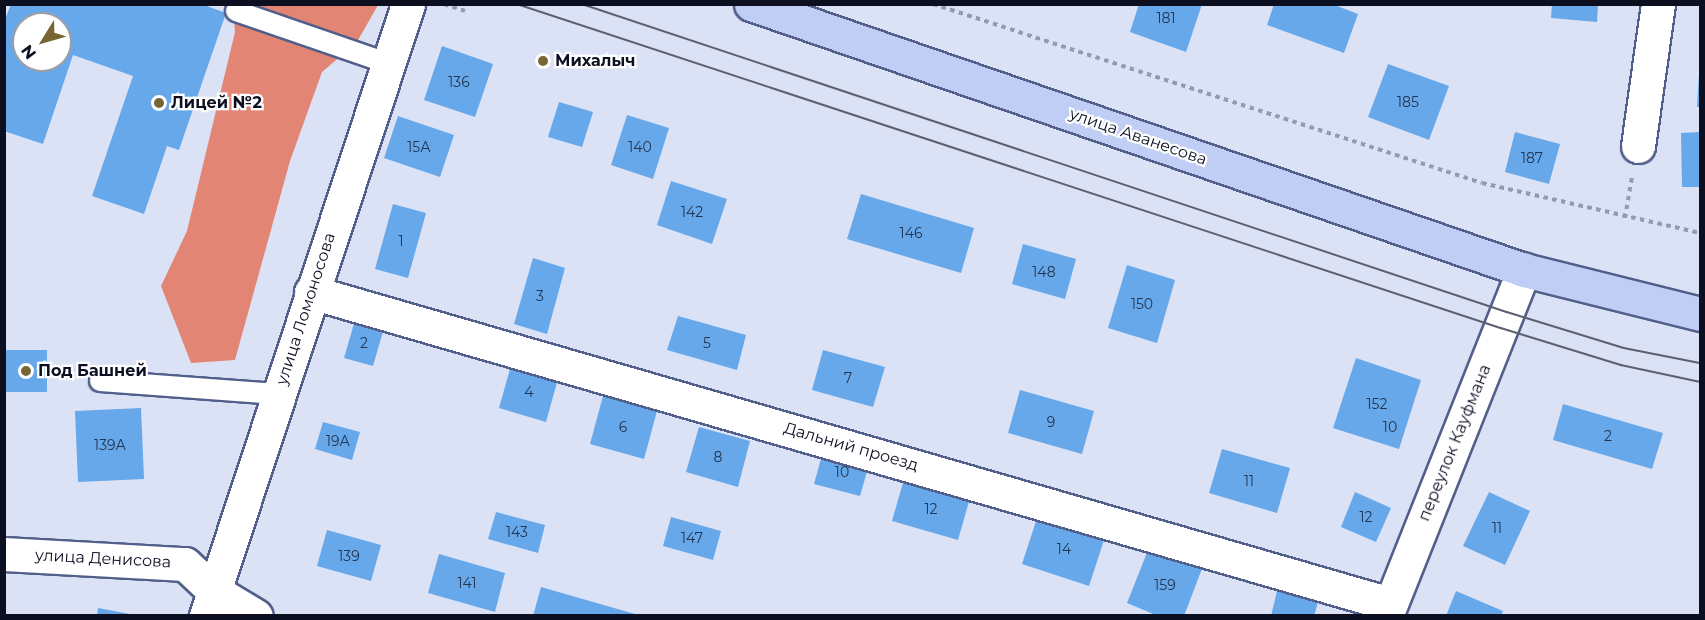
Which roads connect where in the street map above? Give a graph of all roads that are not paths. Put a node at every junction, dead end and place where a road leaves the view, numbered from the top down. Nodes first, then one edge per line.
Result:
1 (408, 4) edge
2 (751, 4) edge
3 (1658, 4) edge
4 (236, 11) dead end
5 (387, 63) junction
6 (1638, 146) road end
7 (1524, 270) junction
8 (310, 292) junction
9 (1701, 314) edge
10 (100, 381) dead end
11 (278, 394) junction
12 (4, 554) edge
13 (210, 603) edge
14 (1388, 610) edge
15 (256, 615) edge

1 - 5 street, улица Ломоносова
2 - 7 highway, улица Аванесова
3 - 6 street
4 - 5 lane
5 - 8 street, улица Ломоносова
7 - 9 highway, улица Аванесова
7 - 14 street, переулок Кауфмана
8 - 11 street, улица Ломоносова
8 - 14 street, Дальний проезд
10 - 11 lane
11 - 13 street, улица Ломоносова
12 - 13 street, улица Денисова
13 - 15 street, улица Денисова

